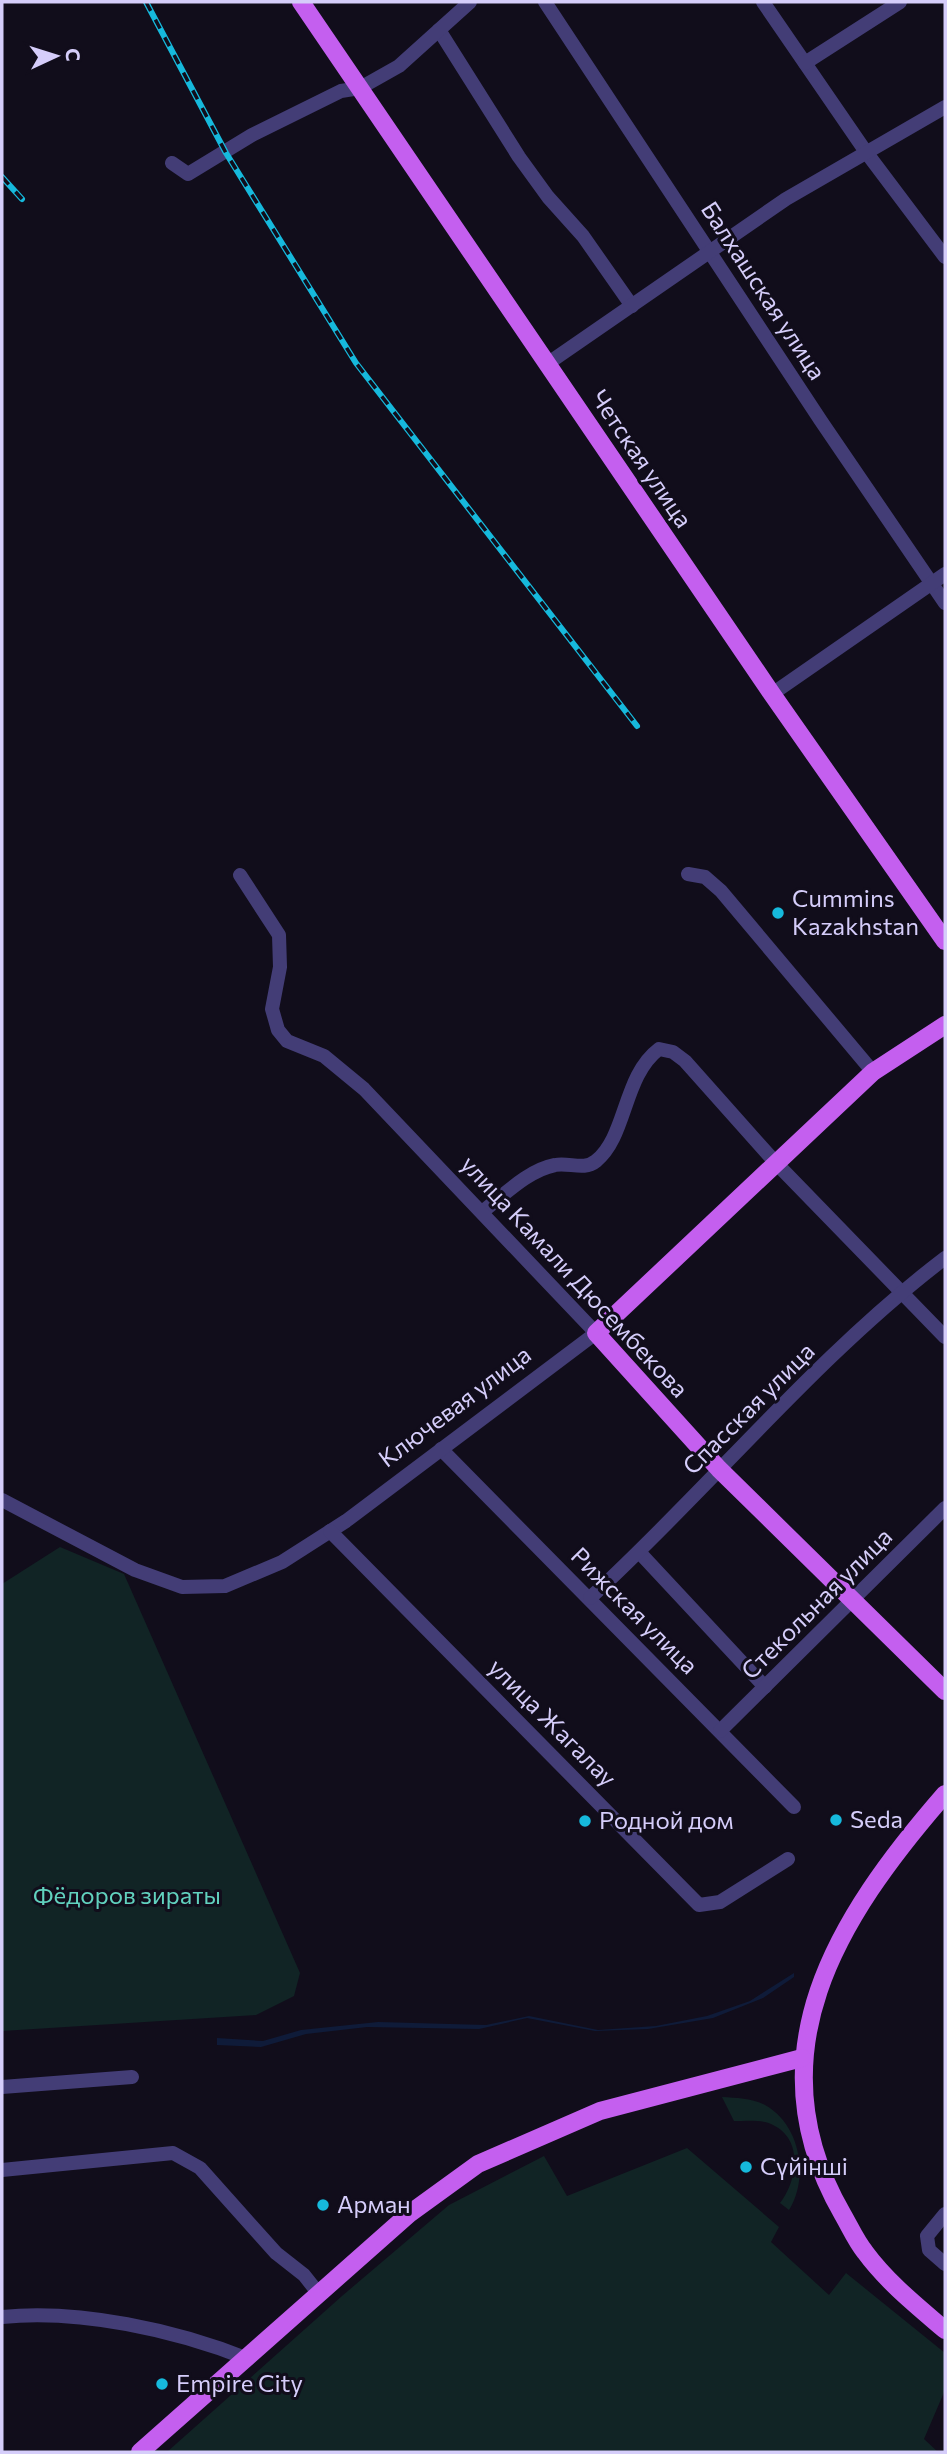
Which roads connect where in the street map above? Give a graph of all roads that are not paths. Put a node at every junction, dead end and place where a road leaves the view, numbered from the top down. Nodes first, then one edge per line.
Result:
1 (301, 2) edge
2 (470, 2) edge
3 (545, 2) edge
4 (763, 2) edge
5 (900, 2) edge
6 (439, 30) junction
7 (805, 63) junction
8 (360, 88) junction
9 (945, 107) edge
10 (866, 152) junction
11 (172, 163) dead end
12 (940, 241) edge
13 (711, 254) junction
14 (945, 257) edge
15 (632, 306) junction
16 (547, 364) junction
17 (945, 574) edge
18 (932, 582) junction
19 (945, 603) edge
20 (772, 694) junction
21 (688, 874) dead end
22 (240, 875) dead end
23 (945, 941) edge
24 (945, 1025) edge
25 (873, 1072) junction
26 (775, 1161) junction
27 (482, 1212) junction
28 (945, 1258) edge
29 (903, 1290) junction
30 (596, 1333) junction
31 (945, 1337) edge
32 (441, 1448) junction
33 (719, 1469) junction
34 (2, 1500) edge
35 (945, 1508) edge
36 (330, 1531) junction
37 (640, 1553) junction
38 (590, 1598) junction
39 (852, 1601) junction
40 (765, 1686) junction
41 (945, 1691) edge
42 (720, 1731) junction
43 (945, 1794) edge
44 (794, 1807) dead end
45 (788, 1859) dead end
46 (802, 2059) junction
47 (132, 2077) dead end
48 (2, 2087) edge
49 (2, 2169) edge
50 (945, 2214) edge
51 (945, 2264) edge
52 (320, 2294) junction
53 (2, 2317) edge
54 (945, 2330) edge
55 (248, 2358) junction
56 (140, 2452) edge

1 - 8 main road, Четская улица
2 - 6 street
3 - 13 street, Балхашская улица
4 - 7 street
5 - 7 street
6 - 8 street
6 - 15 street
7 - 10 street
8 - 11 street
8 - 16 main road, Четская улица
9 - 10 street
10 - 12 street
10 - 13 street
12 - 14 street
13 - 15 street
13 - 18 street, Балхашская улица
15 - 16 street
16 - 20 main road, Четская улица
17 - 18 street
18 - 19 street, Балхашская улица
18 - 20 street
20 - 23 main road, Четская улица
21 - 25 street
22 - 27 street, улица Камали Дюсембекова
24 - 25 main road, Ключевая улица
25 - 26 main road, Ключевая улица
26 - 27 street
26 - 29 street
26 - 30 main road, Ключевая улица
27 - 30 street, улица Камали Дюсембекова
28 - 29 street, Спасская улица
29 - 31 street
29 - 33 street, Спасская улица
30 - 32 street, Ключевая улица
30 - 33 main road, улица Камали Дюсембекова
32 - 36 street, Ключевая улица
32 - 38 street, Рижская улица
33 - 37 street, Спасская улица
33 - 39 main road, улица Камали Дюсембекова
34 - 36 street, Ключевая улица
35 - 39 street, Стекольная улица
36 - 45 street, улица Жагалау
37 - 38 street, Спасская улица
37 - 40 street
38 - 42 street, Рижская улица
39 - 40 street, Стекольная улица
39 - 41 main road, улица Камали Дюсембекова
40 - 42 street, Стекольная улица
42 - 44 street, Рижская улица
43 - 46 main road
46 - 52 main road
46 - 54 main road
47 - 48 street
49 - 52 street
50 - 51 street
52 - 55 main road
53 - 55 street
55 - 56 main road

